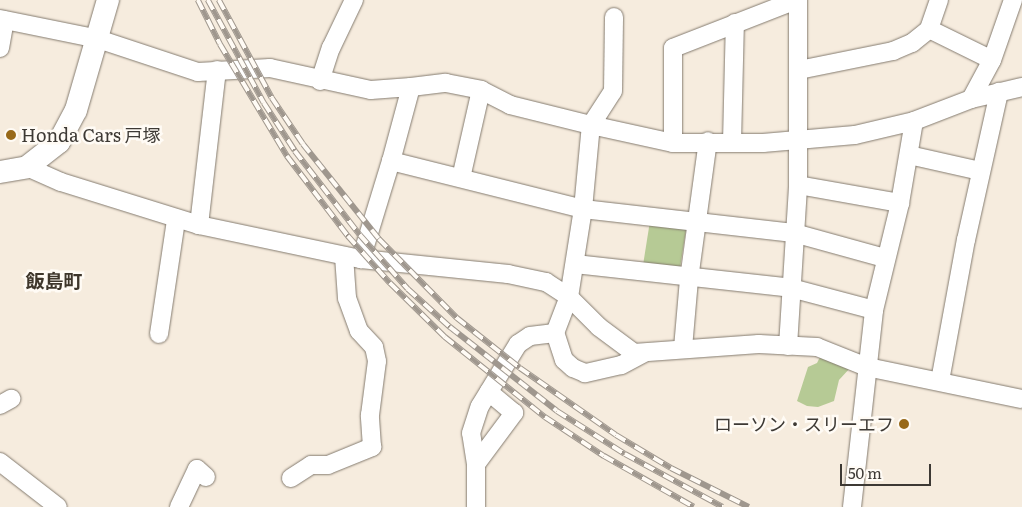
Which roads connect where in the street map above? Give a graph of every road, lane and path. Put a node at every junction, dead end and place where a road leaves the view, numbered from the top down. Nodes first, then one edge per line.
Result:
1 (108, 0) edge
2 (354, 0) edge
3 (797, 0) edge
4 (939, 0) edge
5 (1013, 0) edge
6 (614, 17) dead end
7 (2, 20) edge
8 (735, 23) junction
9 (929, 29) junction
10 (98, 39) junction
11 (0, 48) edge
12 (992, 60) junction
13 (217, 70) junction
14 (799, 70) junction
15 (320, 81) junction
16 (410, 87) junction
17 (1022, 87) edge
18 (481, 90) junction
19 (998, 92) junction
20 (971, 99) junction
21 (914, 121) junction
22 (591, 125) junction
23 (798, 139) junction
24 (708, 141) junction
25 (732, 142) junction
26 (673, 143) junction
27 (909, 155) junction
28 (391, 160) junction
29 (27, 167) junction
30 (980, 171) junction
31 (0, 172) edge
32 (461, 178) junction
33 (798, 185) junction
34 (900, 203) junction
35 (583, 209) junction
36 (176, 220) junction
37 (697, 224) junction
38 (199, 225) junction
39 (794, 233) junction
40 (353, 258) junction
41 (885, 258) junction
42 (574, 264) junction
43 (688, 279) junction
44 (791, 288) junction
45 (569, 297) junction
46 (874, 310) junction
47 (555, 333) junction
48 (159, 334) dead end
49 (788, 346) junction
50 (683, 348) junction
51 (644, 353) junction
52 (867, 367) junction
53 (940, 381) junction
54 (488, 392) junction
55 (1022, 399) edge
56 (0, 462) edge
57 (476, 464) junction
58 (206, 477) dead end
59 (291, 478) dead end
60 (58, 507) edge
61 (179, 507) edge
62 (476, 507) edge
63 (852, 507) edge

1 - 10 main road
2 - 15 street
3 - 8 street
3 - 14 street
4 - 9 street
5 - 12 street
6 - 22 street
7 - 10 street
7 - 11 street
8 - 25 street
8 - 26 street
9 - 12 street
9 - 14 street
10 - 13 street
10 - 29 main road
12 - 20 street
13 - 15 street
13 - 38 street
14 - 23 street
15 - 16 street
16 - 18 street
16 - 28 street
17 - 19 street
18 - 22 street
18 - 32 street
19 - 20 street
19 - 30 street
20 - 21 street
21 - 23 street
21 - 27 street
22 - 26 street
22 - 35 street
23 - 25 street
23 - 33 street
24 - 25 street
24 - 26 street
24 - 37 street
27 - 30 street
27 - 34 street
28 - 32 street
28 - 40 street
29 - 31 main road
29 - 36 street
30 - 53 street
32 - 35 street
33 - 34 street
33 - 39 street
34 - 41 street
35 - 37 street
35 - 42 street
36 - 38 street
36 - 48 street
37 - 39 street
37 - 43 street
38 - 40 street
39 - 41 street
39 - 44 street
40 - 45 street
40 - 59 street
41 - 46 street
42 - 43 street
42 - 45 street
43 - 44 street
43 - 50 street
44 - 46 street
44 - 49 street
45 - 47 street
45 - 51 street
46 - 52 street
47 - 51 street
47 - 54 street
49 - 50 street
49 - 52 street
50 - 51 street
52 - 53 street
52 - 63 street
53 - 55 street
54 - 57 street
54 - 57 street
56 - 60 street
57 - 62 street
58 - 61 street

